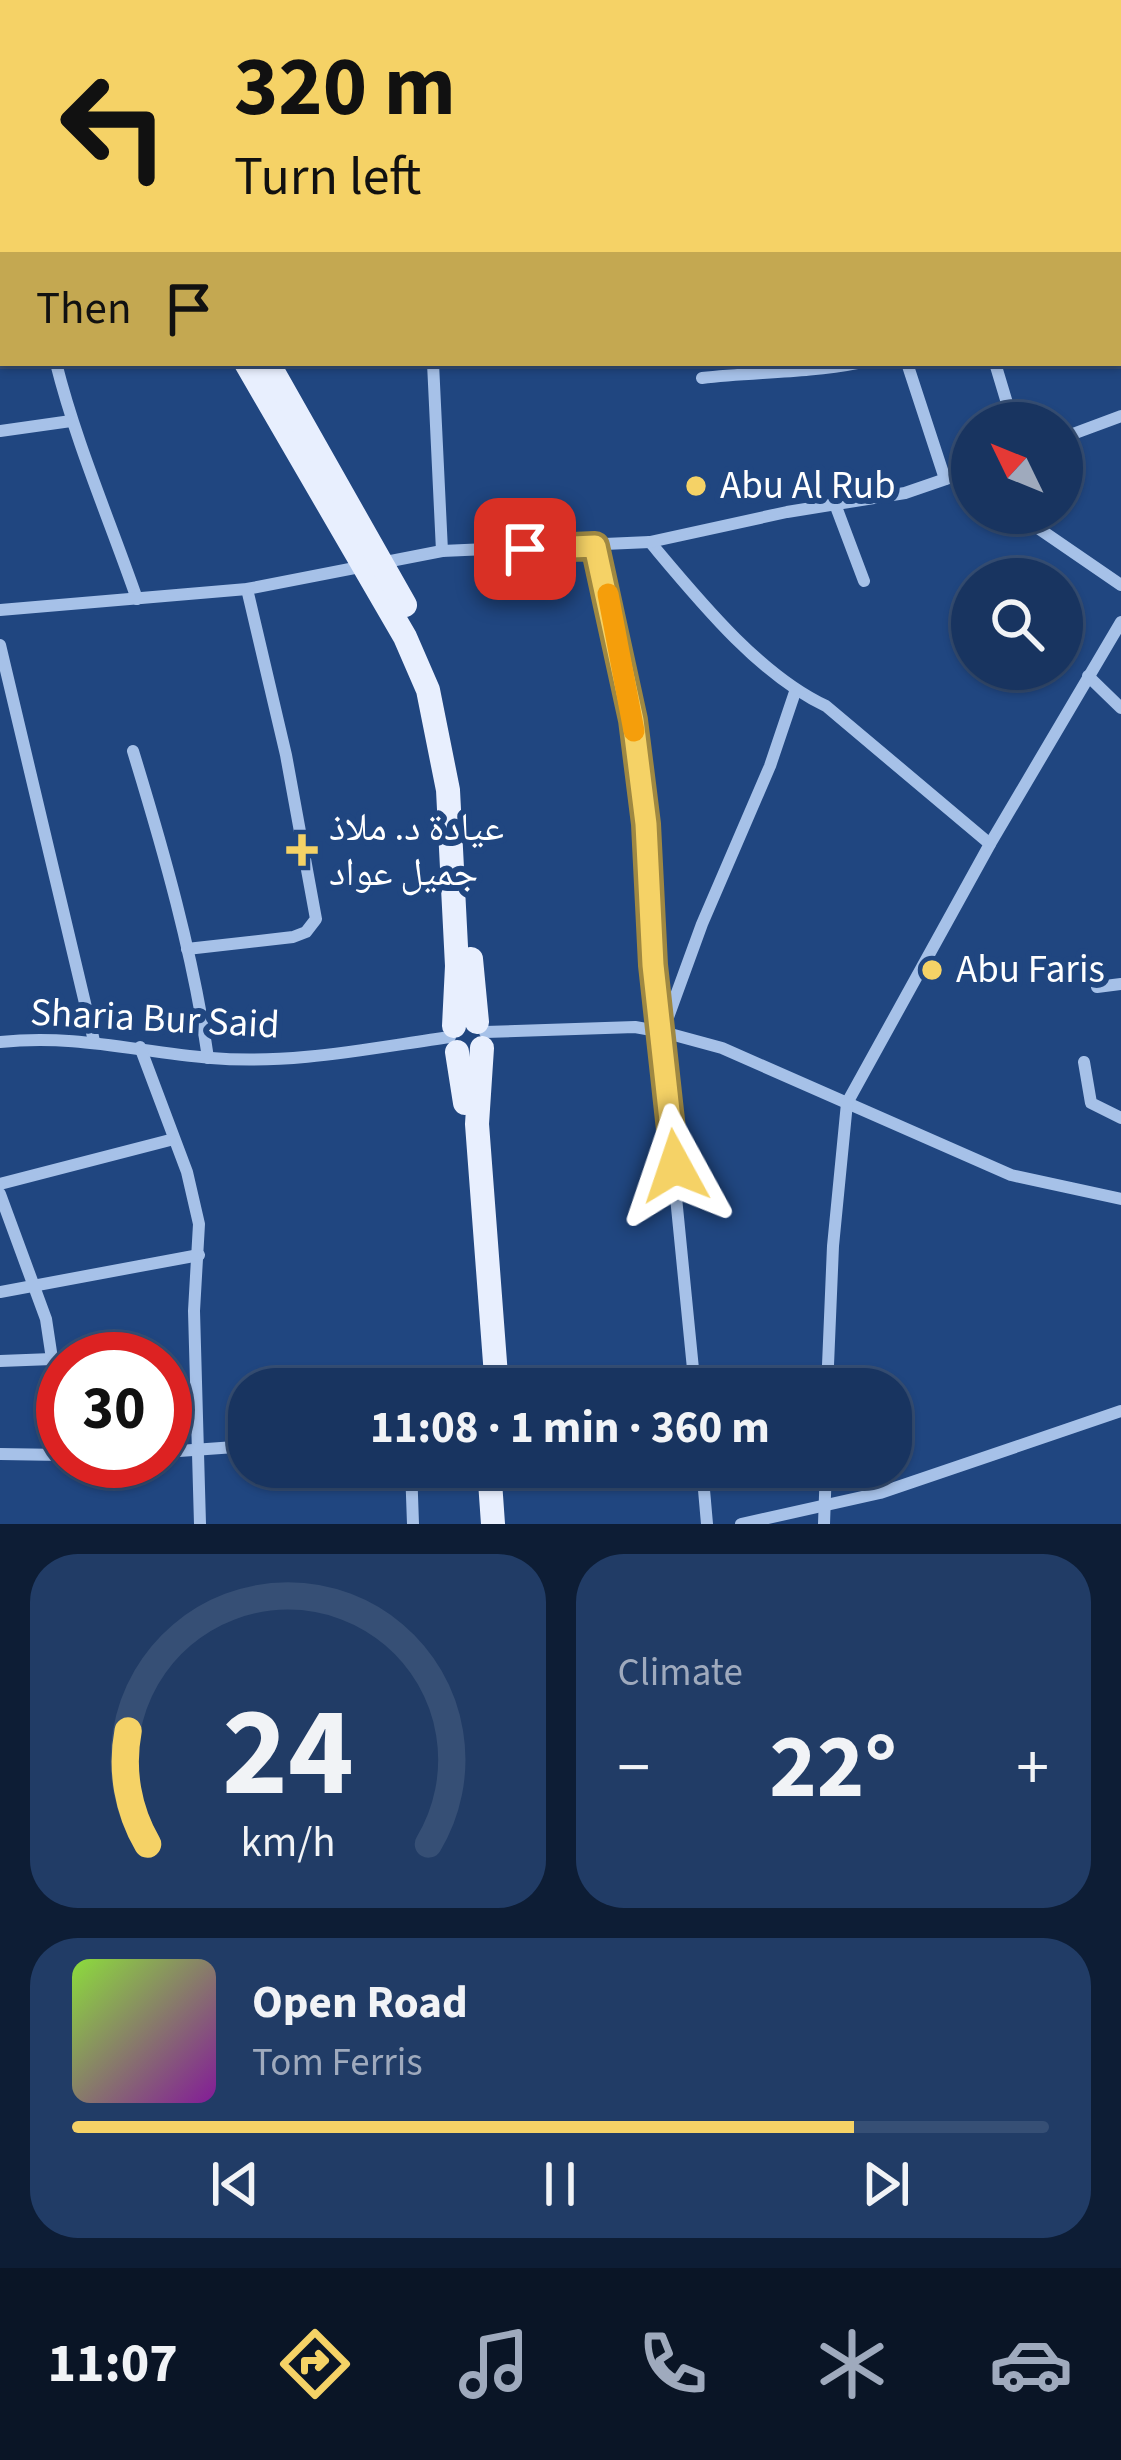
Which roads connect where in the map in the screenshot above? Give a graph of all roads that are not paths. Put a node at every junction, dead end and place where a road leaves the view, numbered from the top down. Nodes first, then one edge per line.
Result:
1 (57, 366) edge
2 (248, 366) edge
3 (270, 366) edge
4 (433, 366) edge
5 (842, 366) edge
6 (908, 366) edge
7 (996, 366) edge
8 (702, 378) dead end
9 (1006, 402) edge
10 (1121, 416) edge
11 (70, 421) junction
12 (1083, 430) edge
13 (0, 431) edge
14 (951, 477) edge
15 (945, 479) junction
16 (835, 504) junction
17 (1047, 534) edge
18 (650, 542) junction
19 (595, 546) junction
20 (442, 550) junction
21 (372, 564) junction
22 (864, 580) dead end
23 (1121, 585) edge
24 (247, 590) junction
25 (137, 599) junction
26 (0, 610) edge
27 (1121, 622) edge
28 (0, 645) edge
29 (1088, 676) junction
30 (794, 692) junction
31 (1121, 708) edge
32 (134, 751) dead end
33 (990, 844) junction
34 (187, 949) junction
35 (1121, 984) edge
36 (1097, 987) dead end
37 (663, 1032) junction
38 (468, 1036) junction
39 (94, 1041) junction
40 (0, 1042) edge
41 (140, 1046) junction
42 (208, 1058) junction
43 (1084, 1062) dead end
44 (847, 1103) junction
45 (1121, 1118) edge
46 (174, 1139) junction
47 (0, 1184) edge
48 (0, 1194) edge
49 (1121, 1198) edge
50 (199, 1255) junction
51 (35, 1285) junction
52 (0, 1292) edge
53 (46, 1332) edge
54 (36, 1360) edge
55 (0, 1361) edge
56 (482, 1368) edge
57 (495, 1368) edge
58 (692, 1368) edge
59 (828, 1368) edge
60 (1121, 1411) edge
61 (228, 1448) edge
62 (192, 1450) edge
63 (198, 1450) junction
64 (0, 1454) edge
65 (36, 1455) edge
66 (411, 1488) edge
67 (490, 1488) edge
68 (503, 1488) edge
69 (704, 1488) edge
70 (825, 1488) edge
71 (825, 1505) junction
72 (200, 1524) edge
73 (412, 1524) edge
74 (493, 1524) edge
75 (506, 1524) edge
76 (707, 1524) edge
77 (741, 1524) edge
78 (824, 1524) edge

1 - 11 street
2 - 21 main road
3 - 21 main road
4 - 20 street
5 - 8 street
6 - 15 street
7 - 9 street
10 - 12 street
11 - 13 street
11 - 25 street
14 - 15 street
15 - 16 street
16 - 18 street
16 - 22 street
17 - 23 street
18 - 19 street
18 - 30 street
19 - 20 street
19 - 37 street
20 - 21 street
21 - 24 street
21 - 38 main road
24 - 25 street
24 - 34 street
25 - 26 street
27 - 29 street
28 - 39 street
29 - 31 street
29 - 33 street
30 - 33 street
30 - 37 street
32 - 34 street
33 - 44 street
34 - 42 street
35 - 36 street
37 - 38 street, Sharia Bur Said
37 - 44 street, Sharia Bur Said
37 - 58 street
38 - 42 street, Sharia Bur Said
38 - 56 main road
38 - 57 main road
39 - 40 street, Sharia Bur Said
39 - 41 street, Sharia Bur Said
41 - 42 street, Sharia Bur Said
41 - 46 street
43 - 45 street
44 - 49 street, Sharia Bur Said
44 - 59 street
46 - 47 street
46 - 50 street
48 - 51 street
50 - 51 street
50 - 63 street
51 - 52 street
51 - 53 street
54 - 55 street
60 - 71 street
61 - 63 street
62 - 63 street
63 - 72 street
64 - 65 street
66 - 73 street
67 - 74 main road
68 - 75 main road
69 - 76 street
70 - 71 street
71 - 77 street
71 - 78 street

